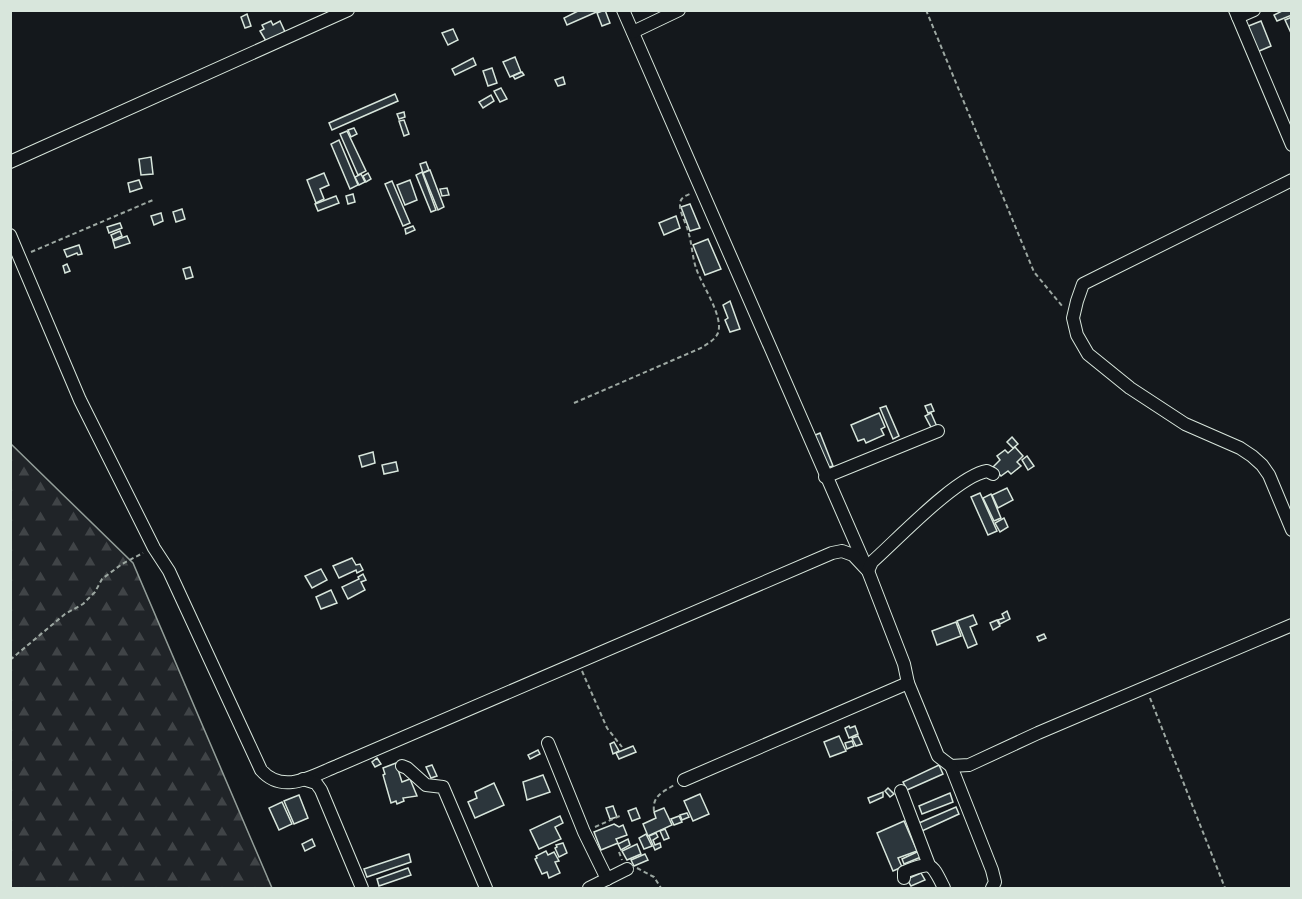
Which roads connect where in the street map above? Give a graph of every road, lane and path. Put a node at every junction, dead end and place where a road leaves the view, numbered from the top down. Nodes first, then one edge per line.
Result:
1 (348, 10) edge
2 (623, 10) edge
3 (679, 10) edge
4 (926, 10) edge
5 (1254, 10) edge
6 (1237, 14) edge
7 (633, 32) junction
8 (1292, 145) edge
9 (10, 162) edge
10 (1292, 180) edge
11 (700, 189) junction
12 (153, 200) dead end
13 (10, 235) edge
14 (20, 257) junction
15 (1073, 318) junction
16 (574, 403) dead end
17 (938, 431) dead end
18 (993, 474) dead end
19 (825, 477) junction
20 (1292, 530) edge
21 (154, 548) junction
22 (868, 571) junction
23 (1292, 625) edge
24 (10, 660) edge
25 (579, 663) junction
26 (908, 684) junction
27 (1146, 687) junction
28 (548, 743) dead end
29 (622, 747) dead end
30 (402, 766) dead end
31 (951, 766) junction
32 (303, 779) junction
33 (684, 780) joint
34 (901, 791) dead end
35 (654, 811) dead end
36 (622, 815) dead end
37 (584, 831) junction
38 (929, 866) junction
39 (627, 869) joint
40 (904, 878) dead end
41 (607, 879) junction
42 (362, 888) edge
43 (486, 888) edge
44 (589, 888) edge
45 (661, 888) edge
46 (944, 888) edge
47 (992, 888) edge
48 (1225, 888) edge

1 - 9 street
2 - 7 street
3 - 7 street
4 - 15 path
5 - 6 street
6 - 8 street
7 - 11 street
10 - 15 street
11 - 16 path
11 - 19 street
12 - 14 path
13 - 14 street
14 - 21 street
15 - 20 street
17 - 19 street
18 - 22 street
19 - 22 street
21 - 24 path
21 - 32 street
22 - 25 street
22 - 26 street
23 - 27 street
25 - 29 path
25 - 32 street
26 - 31 street
26 - 33 street
27 - 31 street
27 - 48 path
28 - 37 street
30 - 43 street
31 - 47 street
32 - 42 street
33 - 35 path
34 - 38 street
36 - 37 path
37 - 41 street
38 - 40 street
38 - 46 street
39 - 41 street
39 - 45 path
41 - 44 street

